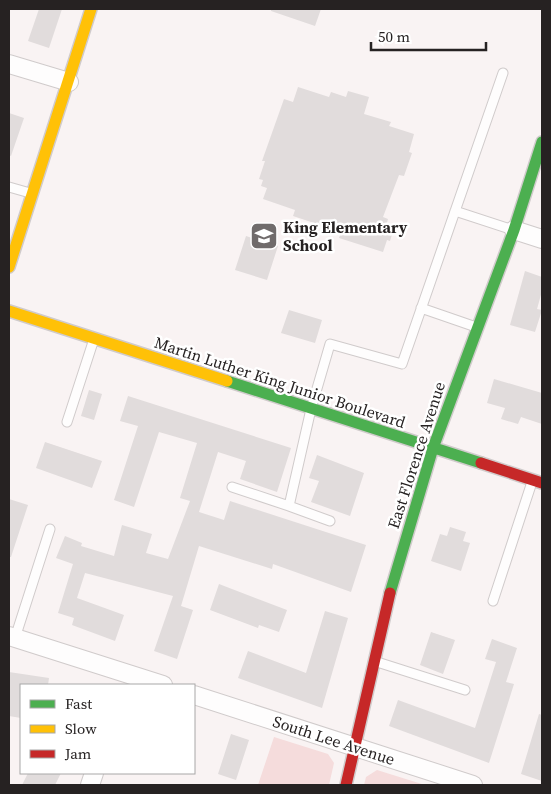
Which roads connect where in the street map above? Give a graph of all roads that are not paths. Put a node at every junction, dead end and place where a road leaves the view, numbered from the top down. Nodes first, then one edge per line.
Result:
1 (91, 9) edge
2 (9, 64) edge
3 (503, 73) dead end
4 (69, 82) junction
5 (542, 142) edge
6 (9, 187) edge
7 (32, 194) junction
8 (455, 211) junction
9 (514, 230) junction
10 (542, 240) edge
11 (9, 267) edge
12 (422, 308) junction
13 (9, 311) edge
14 (477, 327) junction
15 (94, 339) junction
16 (311, 409) junction
17 (67, 422) dead end
18 (434, 448) junction
19 (537, 482) edge
20 (232, 488) dead end
21 (289, 506) junction
22 (330, 521) dead end
23 (50, 530) dead end
24 (493, 600) dead end
25 (12, 637) edge
26 (374, 661) junction
27 (124, 679) edge
28 (156, 684) edge
29 (465, 690) dead end
30 (195, 695) edge
31 (354, 747) junction
32 (346, 785) edge
33 (473, 785) edge

1 - 4 street
2 - 4 street
3 - 8 lane
4 - 7 street
5 - 9 street, East Florence Avenue
6 - 7 lane
7 - 11 street
8 - 9 lane
8 - 12 lane
9 - 10 street
9 - 14 street, East Florence Avenue
12 - 14 lane
12 - 16 lane
13 - 15 street, Martin Luther King Junior Boulevard
14 - 18 street, East Florence Avenue
15 - 16 street, Martin Luther King Junior Boulevard
15 - 17 lane
16 - 18 street, Martin Luther King Junior Boulevard
16 - 21 lane
18 - 19 street, Martin Luther King Junior Boulevard
18 - 26 street, East Florence Avenue
19 - 24 lane
20 - 21 lane
21 - 22 lane
23 - 25 lane
25 - 27 street
26 - 29 lane
26 - 31 street, East Florence Avenue
27 - 28 street
30 - 31 street, South Lee Avenue
31 - 32 street, East Florence Avenue
31 - 33 street, South Lee Avenue

